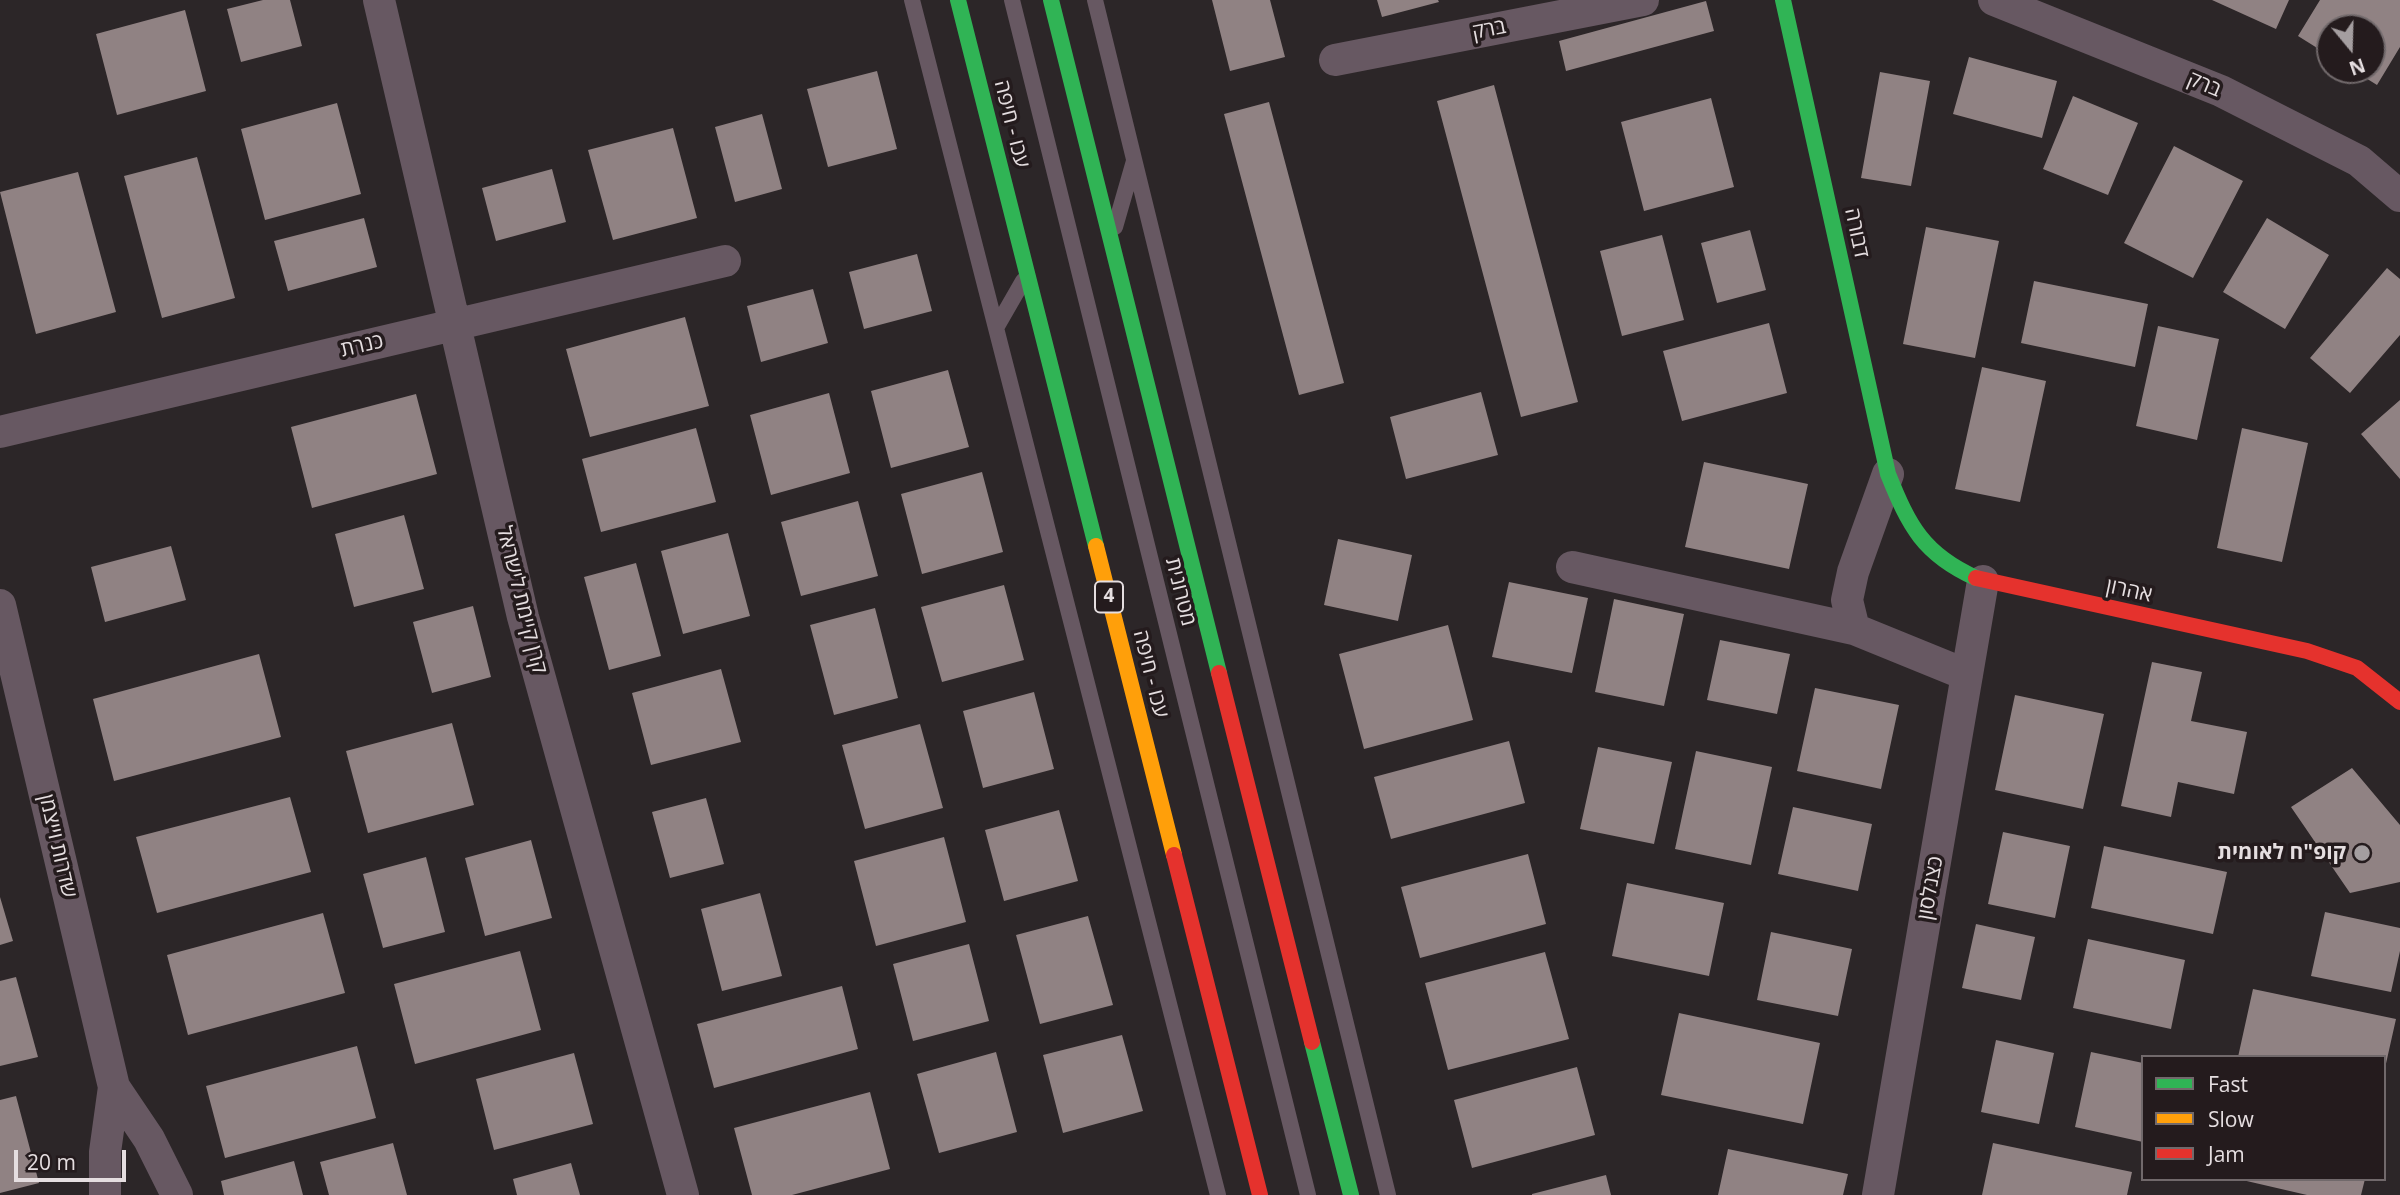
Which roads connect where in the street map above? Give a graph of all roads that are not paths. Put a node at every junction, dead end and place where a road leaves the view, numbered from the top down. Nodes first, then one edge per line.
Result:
1 (379, 0) edge
2 (912, 0) edge
3 (958, 0) edge
4 (1012, 0) edge
5 (1051, 0) edge
6 (1095, 0) edge
7 (1643, 0) edge
8 (1783, 0) edge
9 (1994, 0) edge
10 (1335, 60) dead end
11 (1134, 160) junction
12 (2400, 196) edge
13 (1110, 243) junction
14 (725, 261) dead end
15 (1028, 273) junction
16 (455, 324) junction
17 (996, 328) junction
18 (0, 432) edge
19 (1888, 474) junction
20 (1572, 567) dead end
21 (1983, 581) junction
22 (0, 605) edge
23 (1854, 629) junction
24 (1967, 675) junction
25 (2400, 702) edge
26 (114, 1087) junction
27 (105, 1195) edge
28 (177, 1195) edge
29 (683, 1195) edge
30 (1218, 1195) edge
31 (1260, 1195) edge
32 (1308, 1195) edge
33 (1351, 1195) edge
34 (1388, 1195) edge
35 (1878, 1195) edge

1 - 16 street, קרן קיימת לישראל
2 - 17 lane
3 - 15 main road, עכו - חיפה / 4
4 - 32 lane, מטרונית
5 - 13 main road
6 - 11 lane
7 - 10 street, ברק
8 - 19 main road, דבורה
9 - 12 street, ברק
11 - 13 lane
11 - 34 lane
13 - 33 main road
14 - 16 street, כנרת
15 - 17 lane
15 - 31 main road, עכו - חיפה / 4
16 - 18 street, כנרת
16 - 29 street, קרן קיימת לישראל
17 - 30 lane
19 - 21 main road, אהרון
19 - 23 street
20 - 23 street
21 - 24 street, כצנלסון
21 - 25 main road, אהרון
22 - 26 street, שדרות וייצמן
23 - 24 street
24 - 35 street, כצנלסון
26 - 27 street, שדרות וייצמן
26 - 28 street, שדרות וייצמן

